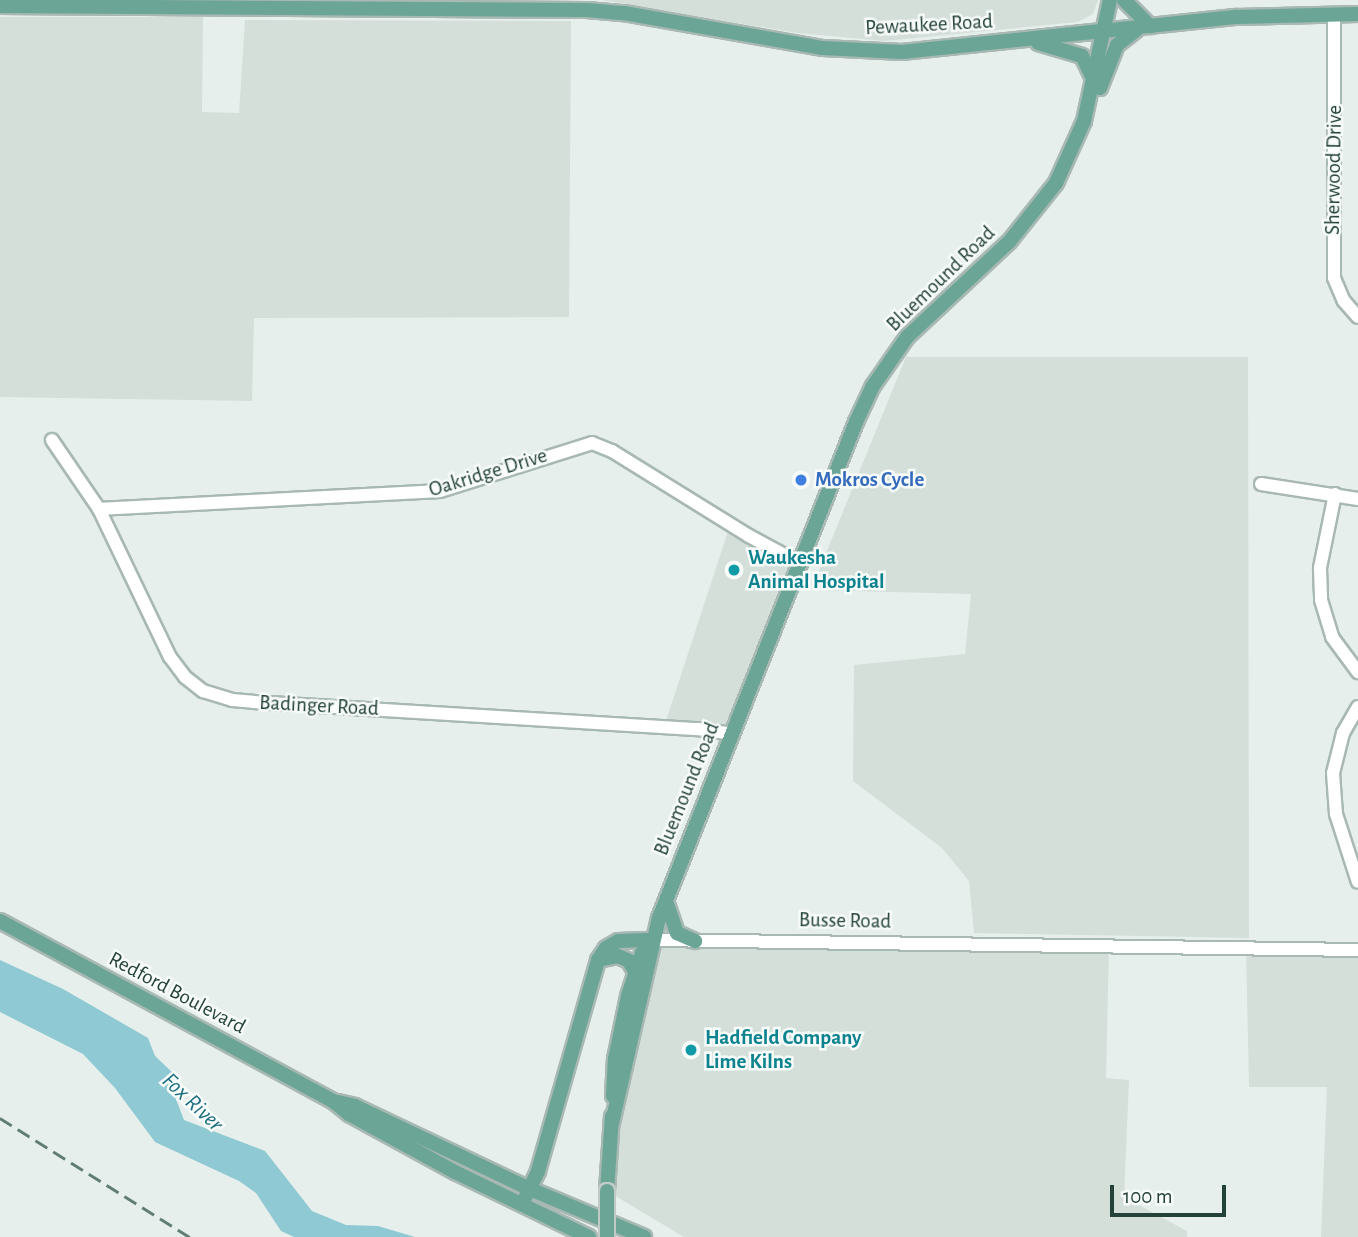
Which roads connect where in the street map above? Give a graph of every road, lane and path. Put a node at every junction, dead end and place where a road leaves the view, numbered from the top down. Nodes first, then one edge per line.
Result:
1 (1110, 0) edge
2 (1124, 0) edge
3 (0, 6) edge
4 (1334, 15) junction
5 (1358, 15) edge
6 (1147, 27) junction
7 (1104, 31) junction
8 (1027, 40) junction
9 (1094, 82) junction
10 (1088, 106) junction
11 (1358, 317) edge
12 (52, 440) dead end
13 (1261, 484) dead end
14 (1335, 494) junction
15 (1358, 499) edge
16 (99, 509) junction
17 (801, 564) junction
18 (1358, 672) edge
19 (1358, 708) edge
20 (732, 734) junction
21 (1358, 882) edge
22 (666, 901) junction
23 (0, 921) edge
24 (652, 940) junction
25 (695, 941) junction
26 (1358, 950) edge
27 (598, 960) junction
28 (635, 972) junction
29 (333, 1101) junction
30 (612, 1123) junction
31 (530, 1189) junction
32 (522, 1205) junction
33 (589, 1237) edge
34 (607, 1237) edge
35 (644, 1237) edge

1 - 7 main road, Bluemound Road
2 - 6 main road
3 - 8 main road, Pewaukee Road
4 - 5 main road, Pewaukee Road
4 - 6 main road, Pewaukee Road
4 - 11 street, Sherwood Drive
6 - 7 main road, Pewaukee Road
6 - 10 main road
7 - 8 main road, Pewaukee Road
7 - 9 main road, Bluemound Road
8 - 9 main road
9 - 10 main road, Bluemound Road
10 - 17 main road, Bluemound Road
12 - 16 street, Badinger Road
13 - 14 street
14 - 15 street
14 - 18 street
16 - 17 street, Oakridge Drive
16 - 20 street, Badinger Road
17 - 20 main road, Bluemound Road
19 - 21 street
20 - 22 main road, Bluemound Road
22 - 24 main road, Bluemound Road
22 - 25 main road
23 - 29 main road, Redford Boulevard
24 - 25 street, Busse Road
24 - 27 main road, Busse Road
24 - 28 main road, Bluemound Road
24 - 30 main road, Bluemound Road
25 - 26 street, Busse Road
27 - 28 main road
27 - 31 main road
28 - 30 main road, Bluemound Road
29 - 31 main road, Redford Boulevard
29 - 32 main road, Redford Boulevard
30 - 34 main road, Bluemound Road, bridge
31 - 32 main road
31 - 35 main road, Redford Boulevard
32 - 33 main road, Redford Boulevard

